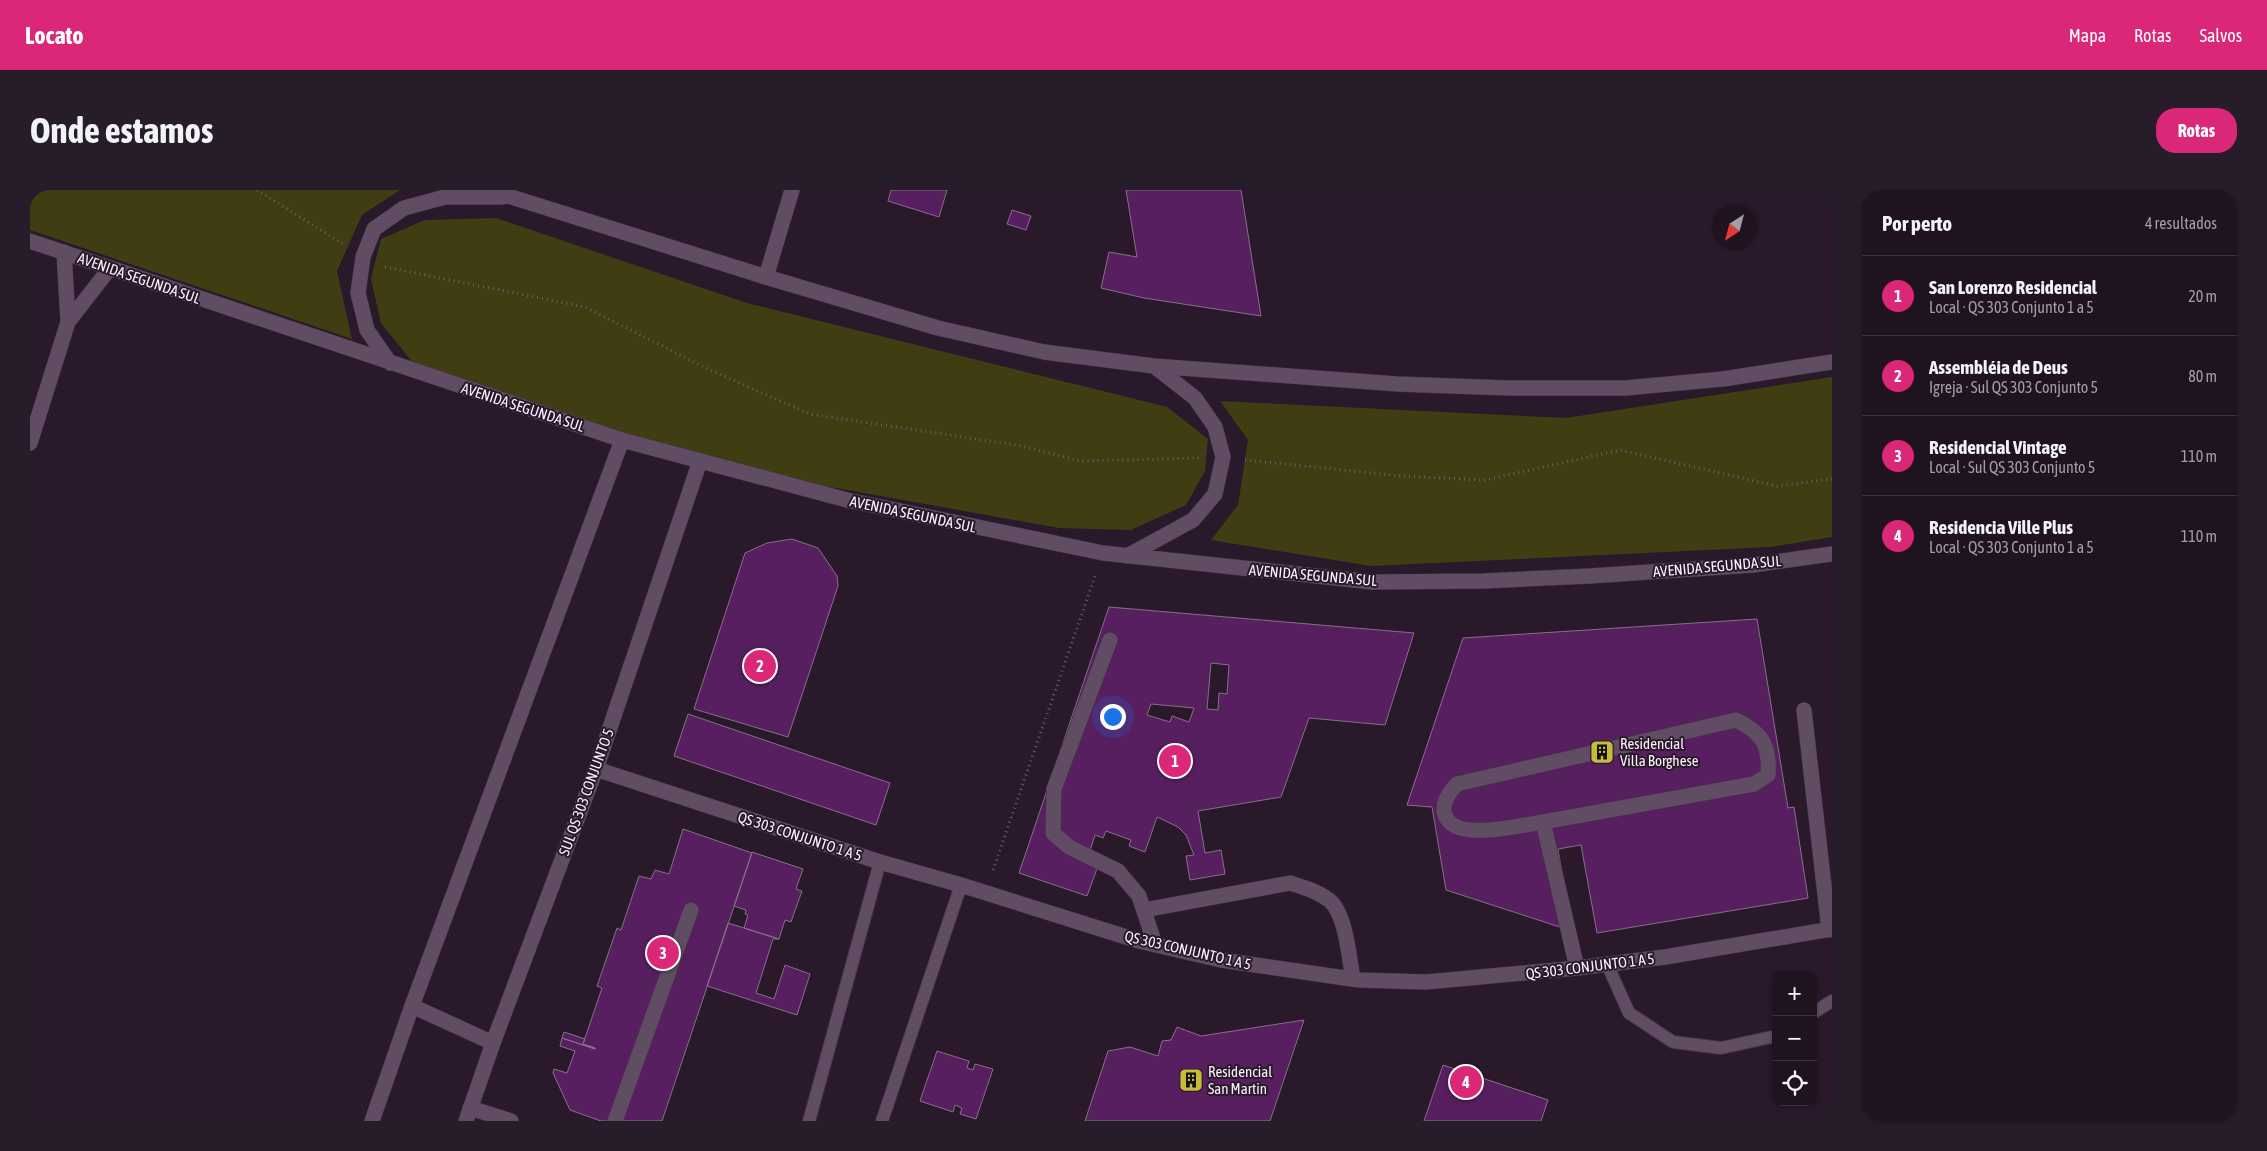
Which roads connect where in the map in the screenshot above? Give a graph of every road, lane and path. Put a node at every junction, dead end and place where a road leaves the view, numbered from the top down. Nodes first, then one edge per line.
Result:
1 (257, 190) edge
2 (489, 190) edge
3 (792, 190) edge
4 (511, 197) junction
5 (30, 241) edge
6 (64, 252) junction
7 (363, 256) junction
8 (110, 268) junction
9 (766, 278) junction
10 (68, 322) junction
11 (1832, 362) edge
12 (390, 363) junction
13 (1154, 366) junction
14 (622, 440) junction
15 (30, 443) edge
16 (1223, 457) junction
17 (700, 461) junction
18 (1832, 478) edge
19 (1103, 553) junction
20 (1832, 554) edge
21 (1127, 556) junction
22 (1110, 640) dead end
23 (1804, 710) dead end
24 (596, 769) junction
25 (1543, 822) junction
26 (880, 862) junction
27 (961, 884) junction
28 (986, 892) junction
29 (691, 910) dead end
30 (1144, 910) junction
31 (1831, 930) edge
32 (1155, 944) junction
33 (1607, 964) junction
34 (1577, 968) junction
35 (1353, 980) junction
36 (1832, 1001) edge
37 (412, 1006) junction
38 (1817, 1010) edge
39 (1772, 1037) edge
40 (493, 1042) junction
41 (468, 1114) edge
42 (372, 1121) edge
43 (511, 1121) edge
44 (615, 1121) edge
45 (809, 1121) edge
46 (882, 1121) edge

1 - 7 path
2 - 4 street
3 - 9 street
4 - 7 street
4 - 9 street
5 - 6 street, AVENIDA SEGUNDA SUL
6 - 8 street, AVENIDA SEGUNDA SUL
6 - 10 street
7 - 12 street
7 - 16 path
8 - 10 street
8 - 12 street, AVENIDA SEGUNDA SUL
9 - 13 street
10 - 15 street
11 - 13 street
12 - 14 street, AVENIDA SEGUNDA SUL
13 - 16 street
14 - 17 street, AVENIDA SEGUNDA SUL
14 - 37 street
16 - 18 path
16 - 21 street
17 - 19 street, AVENIDA SEGUNDA SUL
17 - 24 street, SUL QS 303 CONJUNTO 5
19 - 21 street, AVENIDA SEGUNDA SUL
19 - 28 path
20 - 21 street, AVENIDA SEGUNDA SUL
22 - 30 street
23 - 31 street
24 - 26 street, QS 303 CONJUNTO 1 A 5
24 - 40 street, SUL QS 303 CONJUNTO 5
25 - 25 street
25 - 34 street
26 - 27 street, QS 303 CONJUNTO 1 A 5
26 - 45 lane
27 - 28 street, QS 303 CONJUNTO 1 A 5
27 - 46 lane
28 - 32 street, QS 303 CONJUNTO 1 A 5
29 - 44 street
30 - 32 street
30 - 35 street
31 - 33 street, QS 303 CONJUNTO 1 A 5
32 - 35 street, QS 303 CONJUNTO 1 A 5
33 - 34 street, QS 303 CONJUNTO 1 A 5
33 - 39 lane
34 - 35 street, QS 303 CONJUNTO 1 A 5
36 - 38 lane
37 - 40 street
37 - 42 street
40 - 41 street, SUL QS 303 CONJUNTO 5
41 - 43 street

